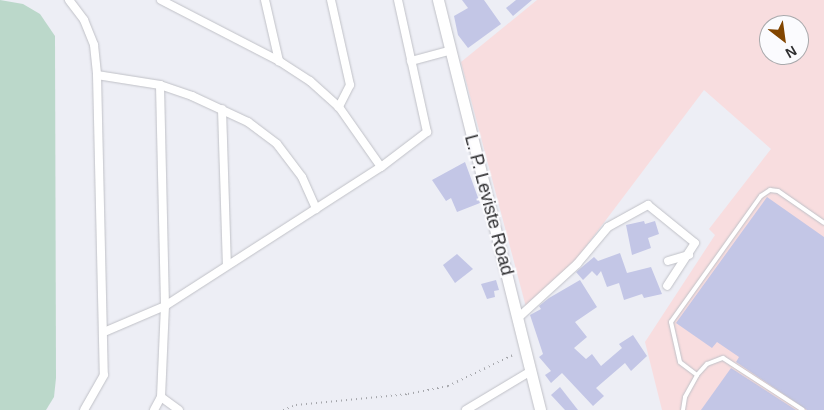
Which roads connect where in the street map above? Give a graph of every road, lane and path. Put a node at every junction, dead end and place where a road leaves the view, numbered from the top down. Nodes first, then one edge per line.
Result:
1 (69, 0) edge
2 (161, 0) edge
3 (265, 0) edge
4 (331, 0) edge
5 (398, 0) edge
6 (438, 0) edge
7 (171, 3) edge
8 (450, 51) junction
9 (279, 60) junction
10 (411, 61) junction
11 (97, 75) junction
12 (160, 85) junction
13 (339, 106) junction
14 (222, 109) junction
15 (380, 167) junction
16 (316, 209) junction
17 (824, 223) edge
18 (689, 255) junction
19 (668, 261) dead end
20 (227, 265) junction
21 (667, 286) dead end
22 (165, 306) junction
23 (519, 317) junction
24 (104, 332) junction
25 (526, 348) junction
26 (531, 371) junction
27 (697, 375) junction
28 (161, 397) junction
29 (84, 410) edge
30 (154, 410) edge
31 (179, 410) edge
32 (283, 410) edge
33 (466, 410) edge
34 (540, 410) edge
35 (683, 410) edge
36 (803, 410) edge

1 - 11 street
2 - 7 street
3 - 9 street
4 - 13 street
5 - 10 street
6 - 8 main road, L. P. Leviste Road
7 - 9 street
8 - 10 street
8 - 23 main road, L. P. Leviste Road
9 - 13 street
10 - 15 street
11 - 12 street
11 - 24 street
12 - 14 street
12 - 22 street
13 - 15 street
14 - 16 street
14 - 20 street
15 - 16 street
16 - 20 street
17 - 27 lane
18 - 19 street
18 - 21 street
18 - 23 street
20 - 22 street
22 - 24 street
22 - 28 street
23 - 25 main road, L. P. Leviste Road
24 - 29 street
25 - 26 main road, L. P. Leviste Road
25 - 32 path
26 - 33 street
26 - 34 main road, L. P. Leviste Road
27 - 35 lane
27 - 36 lane
28 - 30 street
28 - 31 street

